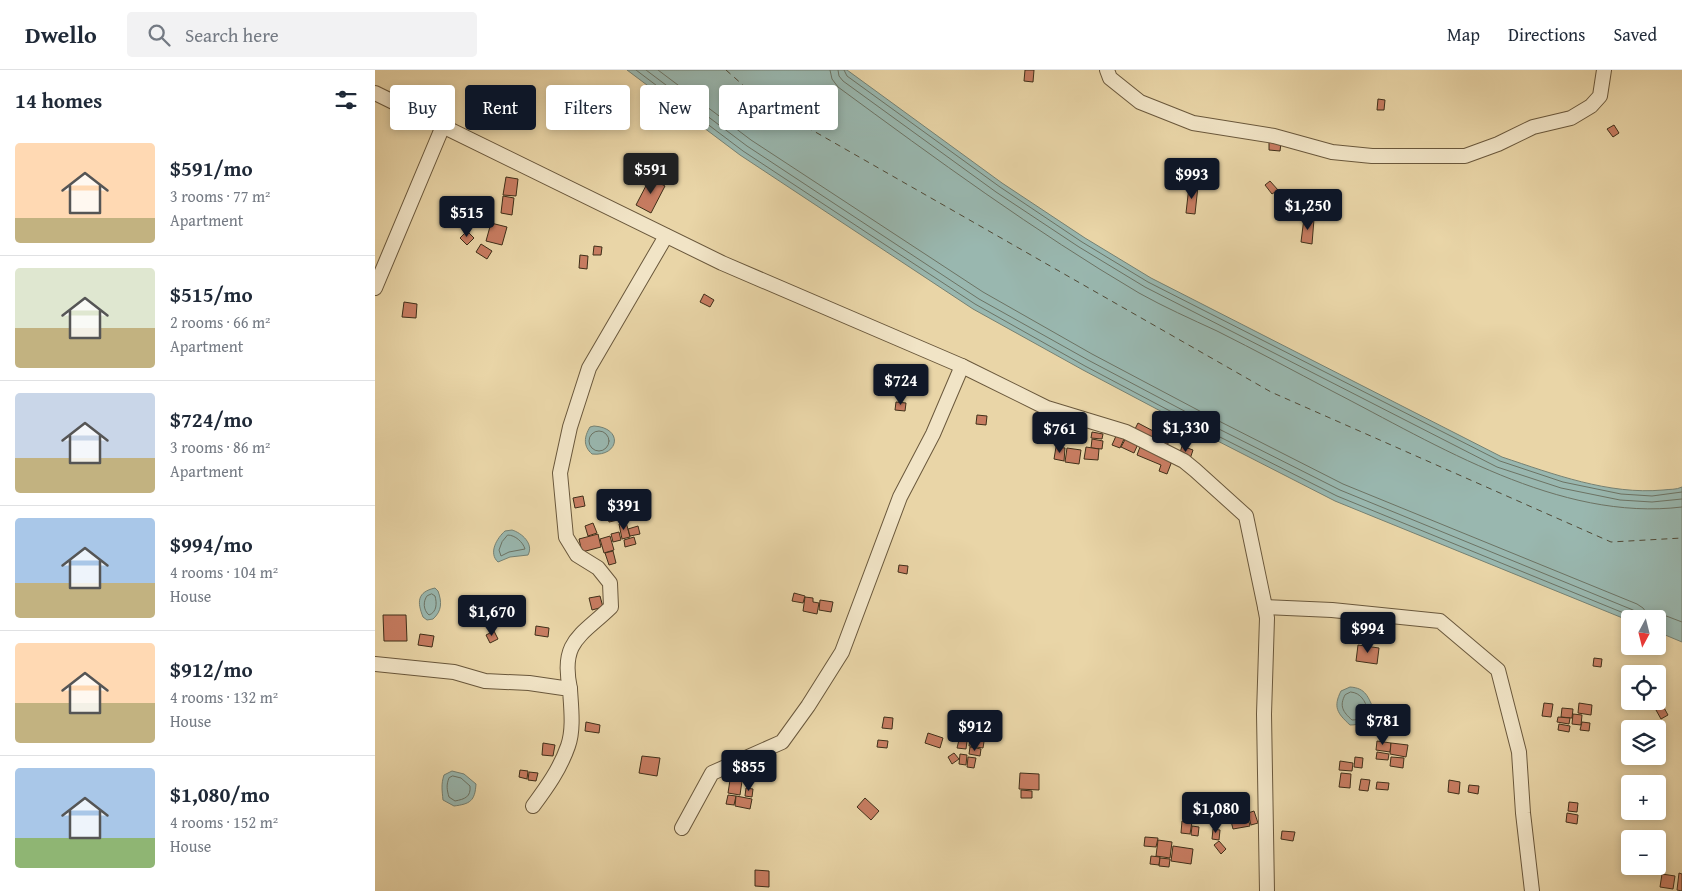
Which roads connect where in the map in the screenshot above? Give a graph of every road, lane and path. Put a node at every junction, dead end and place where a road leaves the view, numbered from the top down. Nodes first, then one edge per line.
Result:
1 (1107, 70) edge
2 (1604, 70) edge
3 (375, 93) edge
4 (390, 100) edge
5 (441, 130) edge
6 (451, 130) edge
7 (666, 236) junction
8 (375, 288) edge
9 (962, 366) junction
10 (1265, 607) junction
11 (375, 664) edge
12 (570, 689) junction
13 (533, 806) dead end
14 (683, 828) dead end
15 (1267, 891) edge
16 (1532, 891) edge

1 - 2 street
3 - 4 street
5 - 8 street
6 - 7 street
7 - 9 street
7 - 12 street
9 - 10 street
9 - 14 street
10 - 15 street
10 - 16 street
11 - 12 street
12 - 13 street

